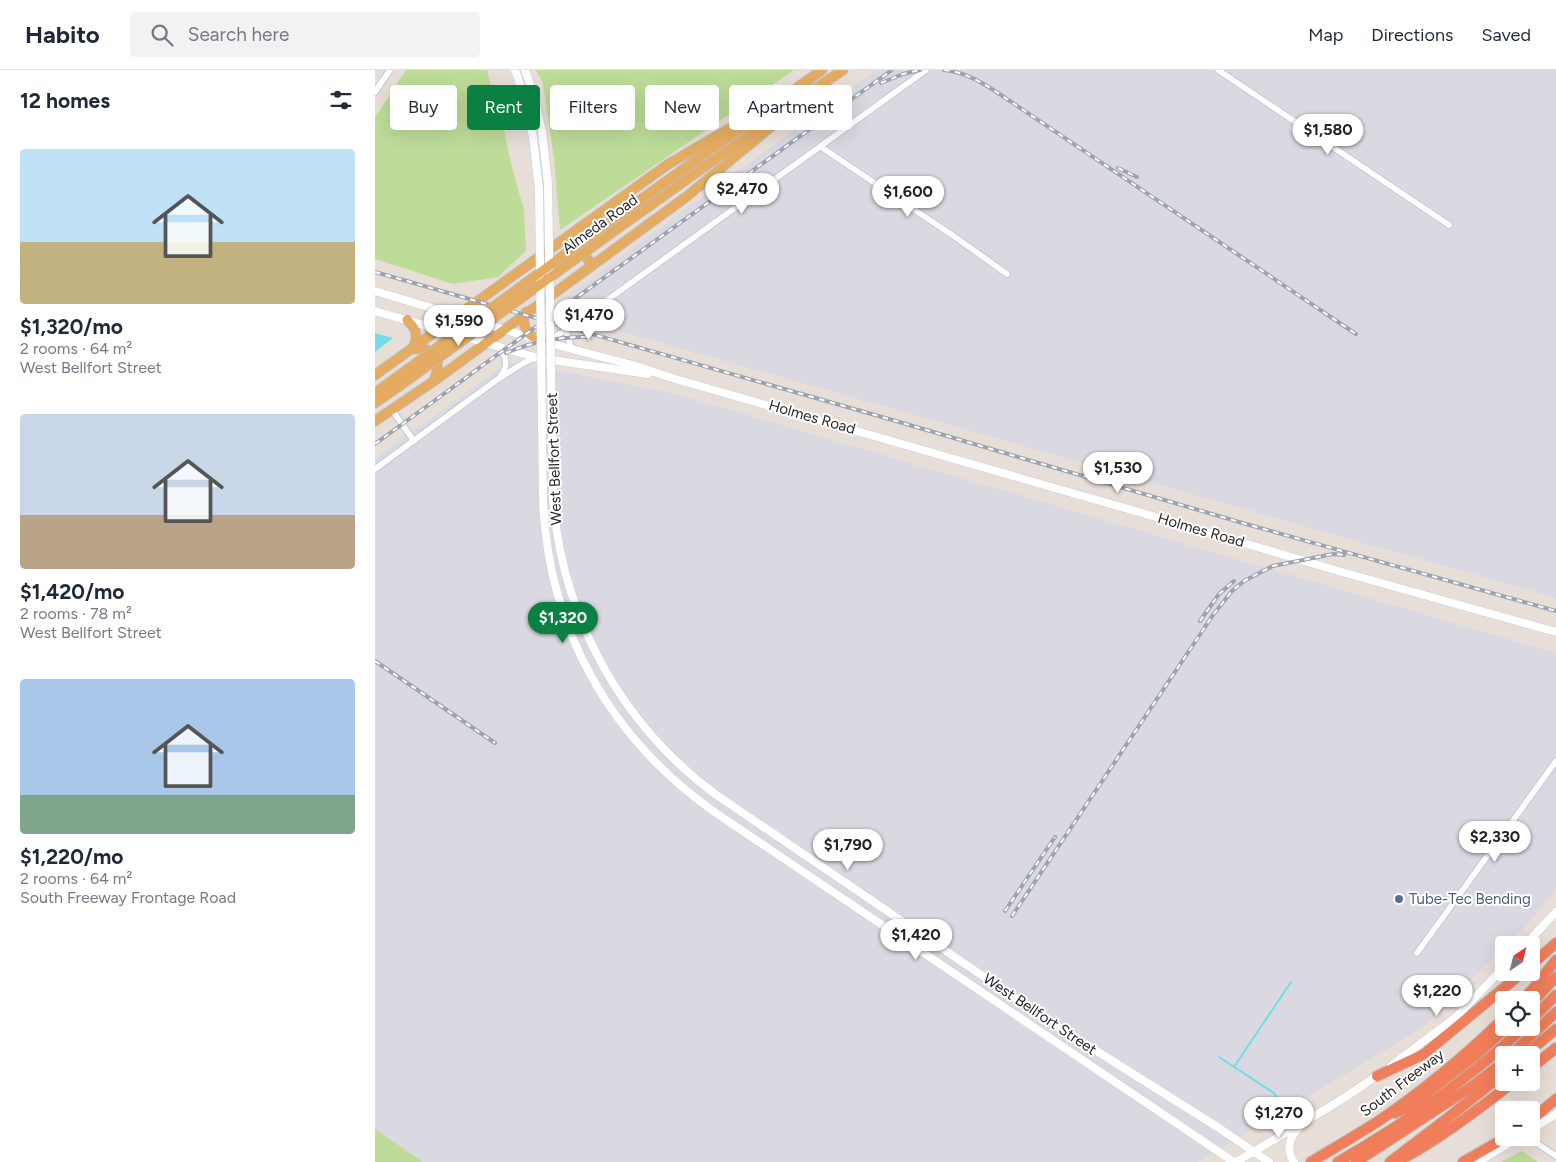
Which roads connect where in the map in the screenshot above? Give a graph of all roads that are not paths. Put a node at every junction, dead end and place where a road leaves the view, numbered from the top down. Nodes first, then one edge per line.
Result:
1 (390, 70) edge
2 (515, 70) edge
3 (525, 70) edge
4 (822, 70) edge
5 (843, 70) edge
6 (926, 70) edge
7 (1218, 70) edge
8 (800, 85) edge
9 (820, 85) edge
10 (375, 92) edge
11 (729, 128) edge
12 (739, 130) edge
13 (755, 130) edge
14 (766, 130) edge
15 (821, 147) junction
16 (1449, 225) dead end
17 (573, 232) junction
18 (600, 235) junction
19 (595, 262) junction
20 (1007, 274) dead end
21 (375, 291) edge
22 (375, 311) edge
23 (526, 312) junction
24 (459, 315) junction
25 (407, 320) junction
26 (504, 329) junction
27 (439, 330) junction
28 (566, 330) junction
29 (533, 337) junction
30 (547, 342) junction
31 (485, 343) junction
32 (499, 348) junction
33 (571, 348) junction
34 (412, 349) junction
35 (538, 358) junction
36 (375, 375) edge
37 (672, 378) junction
38 (498, 379) junction
39 (434, 381) junction
40 (395, 383) junction
41 (375, 393) edge
42 (375, 403) edge
43 (392, 410) junction
44 (375, 421) edge
45 (414, 441) junction
46 (375, 469) edge
47 (1556, 632) edge
48 (633, 713) junction
49 (621, 722) junction
50 (1556, 761) edge
51 (889, 912) junction
52 (1556, 912) edge
53 (880, 923) junction
54 (1533, 936) edge
55 (1556, 943) edge
56 (1417, 954) dead end
57 (1540, 957) edge
58 (1556, 960) edge
59 (1495, 976) edge
60 (1556, 977) edge
61 (1512, 981) edge
62 (1531, 991) edge
63 (1540, 994) edge
64 (1556, 995) edge
65 (1540, 1011) edge
66 (1556, 1012) edge
67 (1495, 1026) edge
68 (1556, 1028) edge
69 (1496, 1036) edge
70 (1514, 1036) edge
71 (1520, 1046) edge
72 (1535, 1046) edge
73 (1556, 1048) edge
74 (1540, 1061) edge
75 (1495, 1069) edge
76 (1133, 1075) junction
77 (1377, 1076) junction
78 (1495, 1080) edge
79 (1124, 1088) junction
80 (1501, 1091) edge
81 (1556, 1099) edge
82 (1540, 1112) edge
83 (1556, 1114) edge
84 (1380, 1119) junction
85 (1306, 1122) junction
86 (1540, 1124) edge
87 (1495, 1144) edge
88 (1540, 1145) edge
89 (1504, 1146) edge
90 (1253, 1152) junction
91 (1556, 1156) edge
92 (1341, 1160) edge
93 (1235, 1162) edge
94 (1269, 1162) edge
95 (1294, 1162) edge
96 (1311, 1162) edge
97 (1356, 1162) edge
98 (1390, 1162) edge
99 (1396, 1162) edge
100 (1463, 1162) edge
101 (1477, 1162) edge

1 - 10 street
2 - 49 main road, West Bellfort Street, bridge
3 - 48 main road, West Bellfort Street, bridge
4 - 8 main road, Almeda Road
5 - 9 main road, Almeda Road
6 - 15 street
7 - 16 street
11 - 17 main road
12 - 18 main road, Almeda Road
13 - 18 main road, Almeda Road
14 - 19 main road
15 - 20 street
15 - 28 street
17 - 19 main road
17 - 24 main road
18 - 40 main road, Almeda Road, bridge
19 - 23 main road
21 - 24 main road, Holmes Road
22 - 25 main road, Holmes Road
23 - 26 main road
23 - 29 main road
24 - 26 main road, Holmes Road
24 - 27 main road
25 - 27 main road, Holmes Road
25 - 34 main road
26 - 29 main road, Holmes Road
26 - 31 main road
27 - 31 main road, Holmes Road
27 - 34 main road
28 - 30 street
28 - 33 street
29 - 30 main road, Holmes Road
30 - 33 main road, Holmes Road
31 - 32 main road, Holmes Road
31 - 39 main road
32 - 35 main road, Holmes Road
32 - 38 street
33 - 37 main road, Holmes Road
34 - 36 main road
34 - 39 main road
35 - 37 main road, Holmes Road
35 - 38 street
37 - 47 main road, Holmes Road
38 - 45 street
39 - 43 main road
40 - 41 main road, Almeda Road
40 - 42 main road, Almeda Road
43 - 44 main road
43 - 45 street
45 - 46 street
48 - 49 main road
48 - 51 main road, West Bellfort Street
49 - 53 main road, West Bellfort Street
50 - 56 street
51 - 53 main road
51 - 76 main road, West Bellfort Street
52 - 54 main road
53 - 79 main road, West Bellfort Street
55 - 57 highway
58 - 62 highway
59 - 77 main road
60 - 63 highway
61 - 77 highway
64 - 65 highway
66 - 71 highway
67 - 84 highway, South Freeway
68 - 72 highway
69 - 84 highway
70 - 92 highway
73 - 74 highway
75 - 97 highway
76 - 79 main road
76 - 90 main road, West Bellfort Street
77 - 85 main road
78 - 98 highway
79 - 93 main road, West Bellfort Street
80 - 99 highway
81 - 82 highway
83 - 86 main road
84 - 96 highway, South Freeway
85 - 90 main road
85 - 95 main road
87 - 100 highway
88 - 91 street
89 - 101 main road
90 - 93 main road
90 - 94 main road, West Bellfort Street

